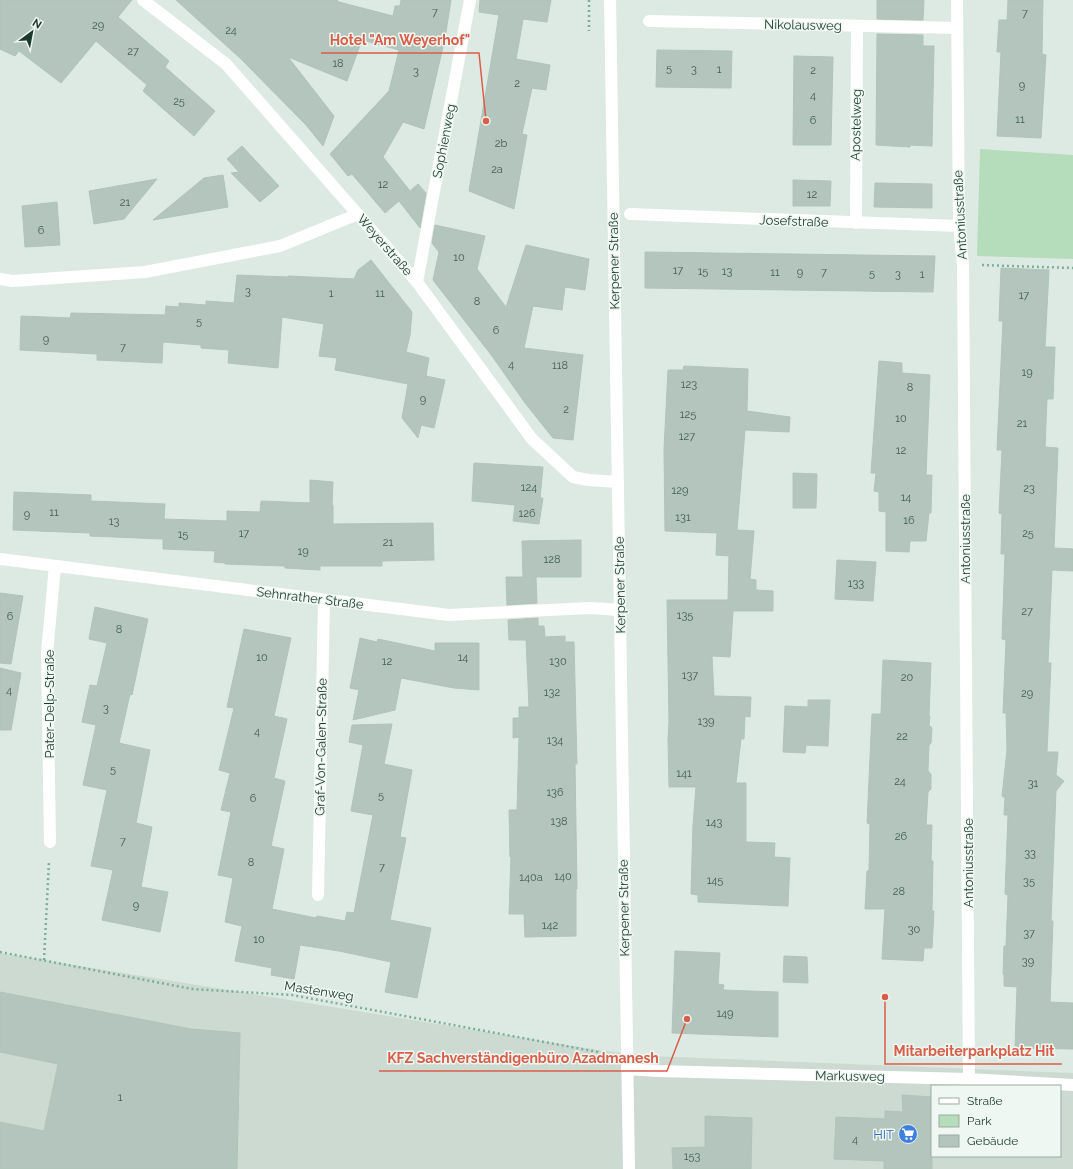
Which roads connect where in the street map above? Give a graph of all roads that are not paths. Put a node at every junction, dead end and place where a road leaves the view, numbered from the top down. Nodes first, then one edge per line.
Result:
1 (143, 0) edge
2 (470, 0) edge
3 (610, 0) edge
4 (957, 0) edge
5 (649, 21) dead end
6 (857, 26) junction
7 (957, 28) junction
8 (358, 214) junction
9 (630, 214) dead end
10 (856, 223) junction
11 (959, 226) junction
12 (0, 279) edge
13 (417, 282) junction
14 (618, 482) junction
15 (0, 559) edge
16 (55, 566) junction
17 (324, 600) junction
18 (620, 610) junction
19 (50, 842) road end
20 (318, 895) dead end
21 (627, 1069) junction
22 (969, 1079) junction
23 (1073, 1085) edge
24 (629, 1169) edge

1 - 8 street, Weyerstraße
2 - 13 street, Sophienweg
3 - 14 street, Kerpener Straße
4 - 7 street, Antoniusstraße
5 - 6 street, Nikolausweg
6 - 7 street, Nikolausweg
6 - 10 street, Apostelweg
7 - 11 street, Antoniusstraße
8 - 12 street
8 - 13 street, Weyerstraße
9 - 10 street, Josefstraße
10 - 11 street, Josefstraße
11 - 22 street, Antoniusstraße
13 - 14 street, Weyerstraße
14 - 18 street, Kerpener Straße
15 - 16 street, Sehnrather Straße
16 - 17 street, Sehnrather Straße
16 - 19 street, Pater-Delp-Straße
17 - 18 street, Sehnrather Straße
17 - 20 street, Graf-Von-Galen-Straße
18 - 21 street, Kerpener Straße
21 - 22 street, Markusweg
21 - 24 street, Kerpener Straße
22 - 23 street, Markusweg

